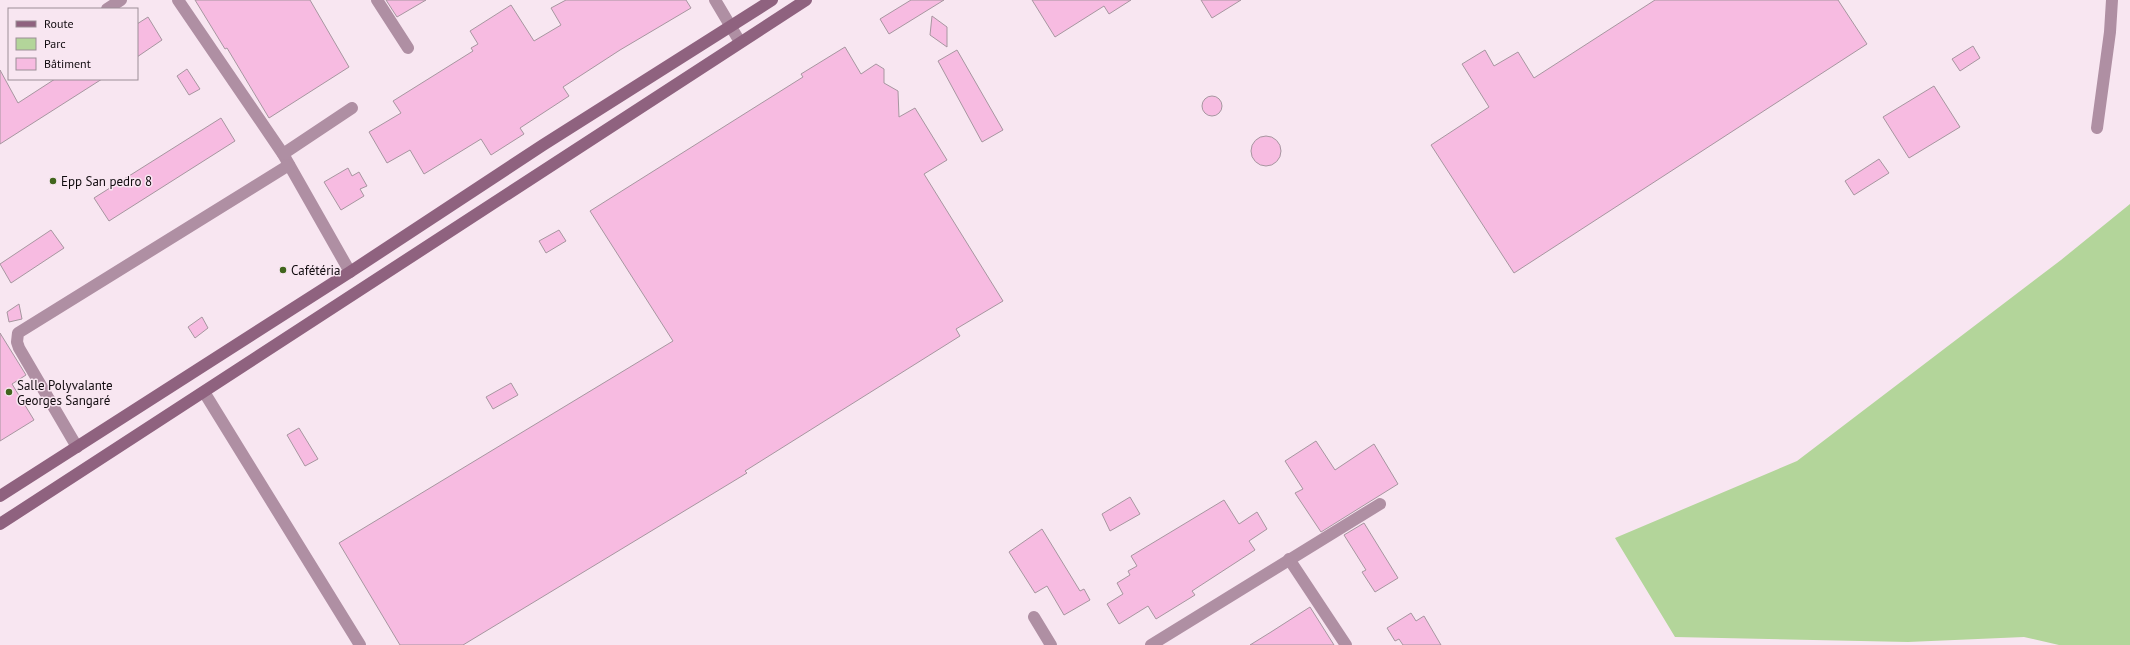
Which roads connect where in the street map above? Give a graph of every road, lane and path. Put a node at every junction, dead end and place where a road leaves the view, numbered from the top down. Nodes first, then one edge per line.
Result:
1 (121, 0) edge
2 (178, 0) edge
3 (376, 0) edge
4 (715, 0) edge
5 (772, 0) edge
6 (806, 0) edge
7 (2112, 0) edge
8 (109, 8) edge
9 (732, 26) junction
10 (740, 42) junction
11 (408, 48) dead end
12 (352, 108) dead end
13 (2097, 128) dead end
14 (283, 154) junction
15 (289, 165) junction
16 (350, 272) junction
17 (204, 392) junction
18 (77, 447) junction
19 (0, 496) edge
20 (1380, 504) dead end
21 (0, 524) edge
22 (1289, 559) junction
23 (1034, 617) dead end
24 (360, 645) edge
25 (1051, 645) edge
26 (1151, 645) edge
27 (1346, 645) edge

1 - 8 street
2 - 14 street
3 - 11 street
4 - 9 street
5 - 9 main road
6 - 10 main road
7 - 13 street
9 - 10 street
9 - 16 main road
10 - 17 main road
12 - 14 street
14 - 15 street
15 - 16 street
15 - 18 street
16 - 18 main road
17 - 21 main road
17 - 24 street
18 - 19 main road
20 - 22 street
22 - 26 street
22 - 27 street
23 - 25 street

